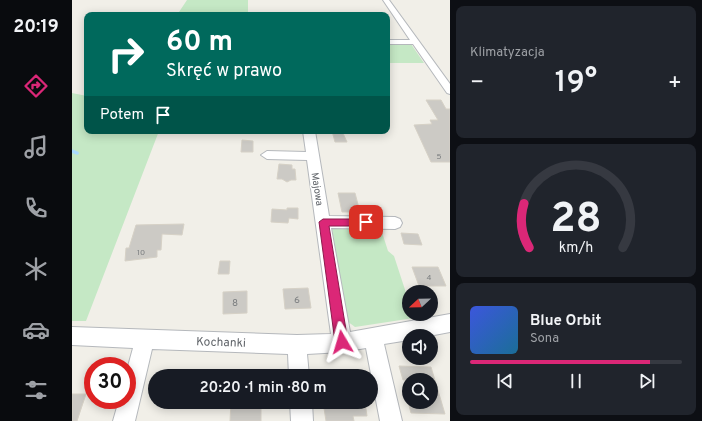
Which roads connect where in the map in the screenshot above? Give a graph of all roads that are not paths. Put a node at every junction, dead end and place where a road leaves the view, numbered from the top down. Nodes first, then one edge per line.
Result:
1 (386, 0) edge
2 (390, 42) edge
3 (415, 42) junction
4 (450, 91) edge
5 (309, 134) edge
6 (267, 155) dead end
7 (313, 156) junction
8 (323, 222) junction
9 (395, 222) dead end
10 (450, 323) edge
11 (72, 336) edge
12 (373, 338) junction
13 (145, 339) junction
14 (342, 342) junction
15 (297, 345) junction
16 (299, 369) edge
17 (301, 409) edge
18 (124, 421) edge
19 (302, 421) edge
20 (391, 421) edge

1 - 3 street
2 - 3 street
3 - 4 street
5 - 7 street, Majowa
6 - 7 street
7 - 8 street, Majowa
8 - 9 street
8 - 14 street, Majowa
10 - 12 street, Kochanki
11 - 13 street, Kochanki
12 - 14 street, Kochanki
12 - 20 street
13 - 15 street, Kochanki
13 - 18 street
14 - 15 street, Kochanki
15 - 16 street
17 - 19 street

